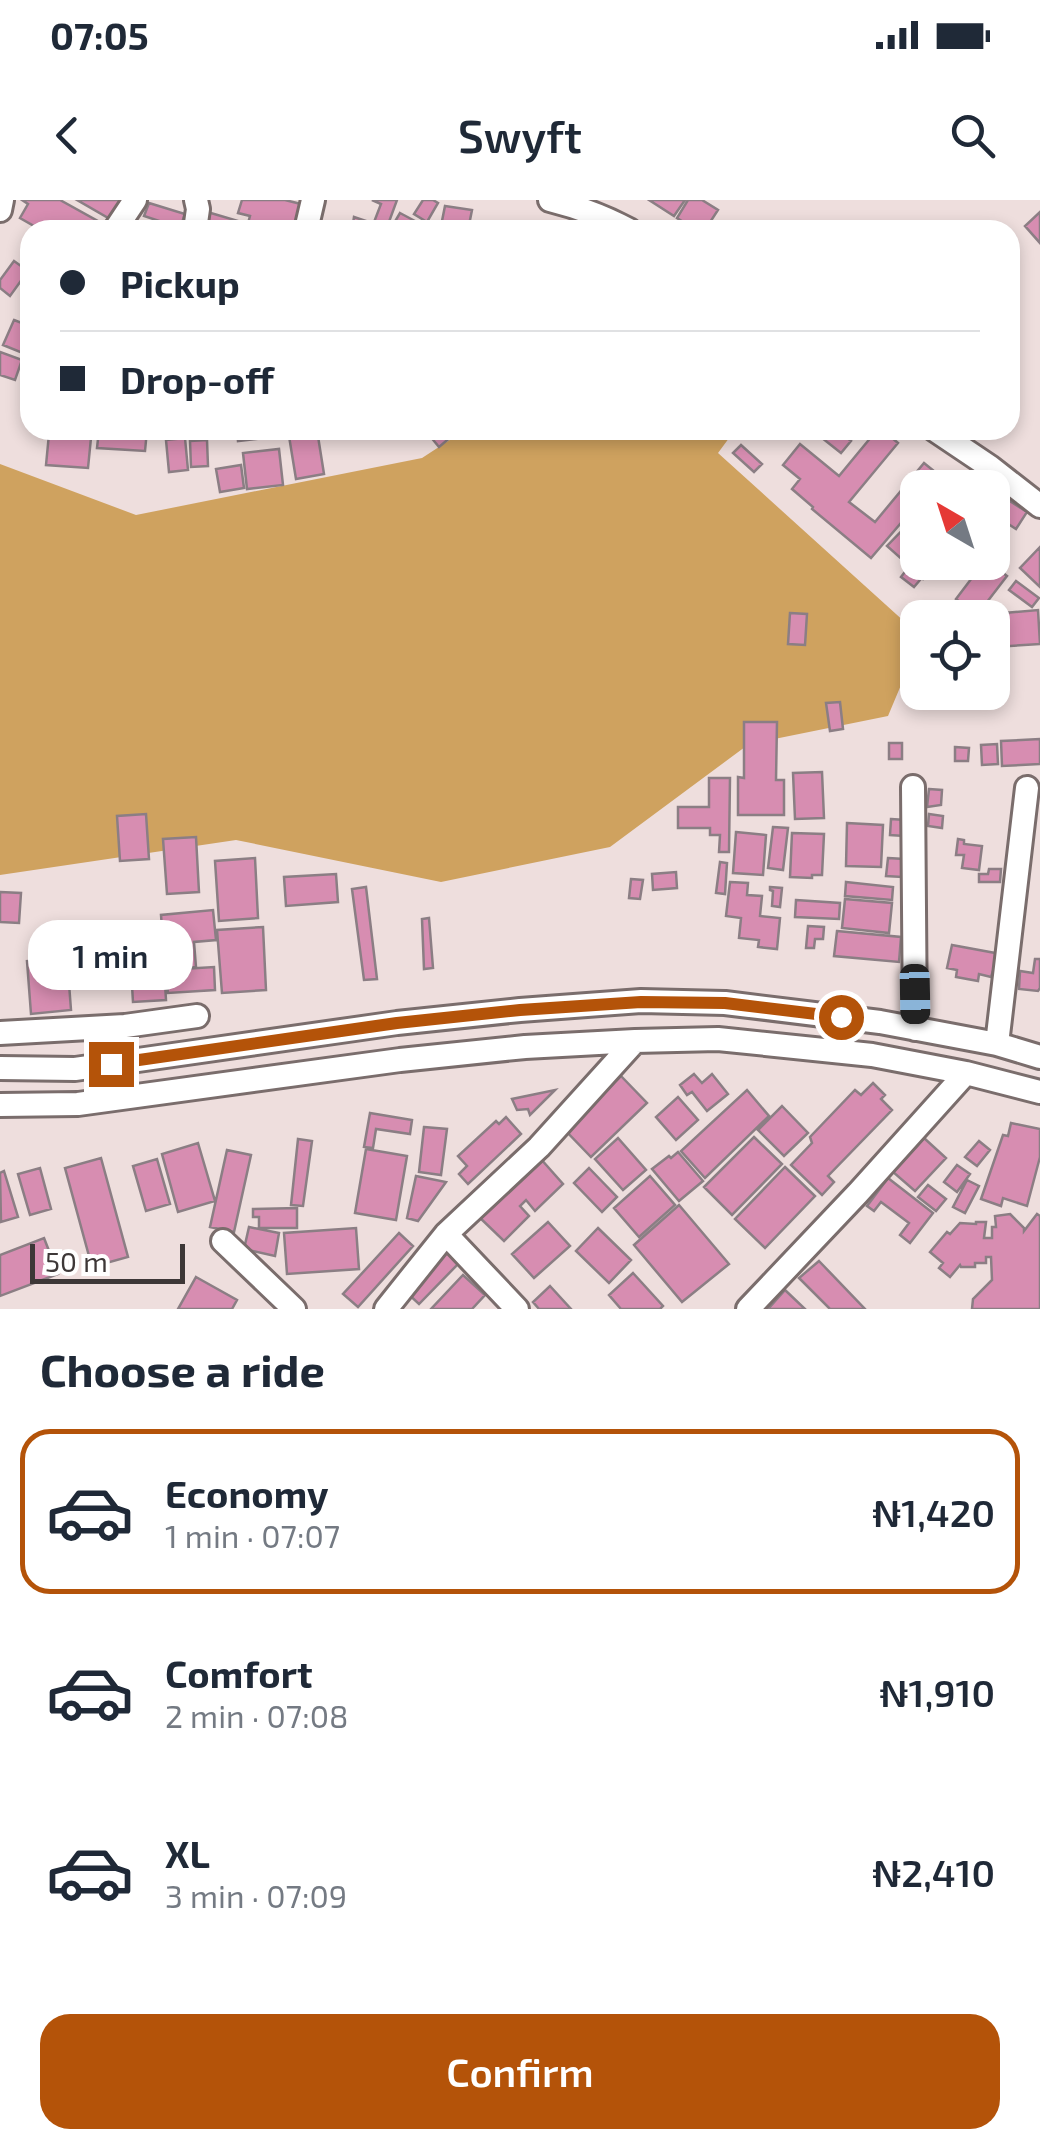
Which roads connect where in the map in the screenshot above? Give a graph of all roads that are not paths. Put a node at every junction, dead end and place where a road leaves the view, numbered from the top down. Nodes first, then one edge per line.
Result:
1 (2, 200) edge
2 (550, 200) edge
3 (0, 210) edge
4 (612, 220) edge
5 (950, 440) edge
6 (1040, 506) edge
7 (912, 787) dead end
8 (1027, 788) dead end
9 (197, 1016) dead end
10 (916, 1029) junction
11 (0, 1033) edge
12 (634, 1040) junction
13 (997, 1044) junction
14 (1040, 1056) edge
15 (0, 1068) edge
16 (966, 1073) junction
17 (1040, 1092) edge
18 (0, 1105) edge
19 (446, 1234) junction
20 (223, 1241) dead end
21 (294, 1309) edge
22 (386, 1309) edge
23 (517, 1309) edge
24 (748, 1309) edge

1 - 3 street
2 - 4 street
5 - 6 street
7 - 10 street
8 - 13 street
9 - 11 street
10 - 13 street
10 - 15 street
12 - 16 street
12 - 18 street
12 - 19 street
13 - 14 street
16 - 17 street
16 - 24 street
19 - 22 street
19 - 23 street
20 - 21 street

